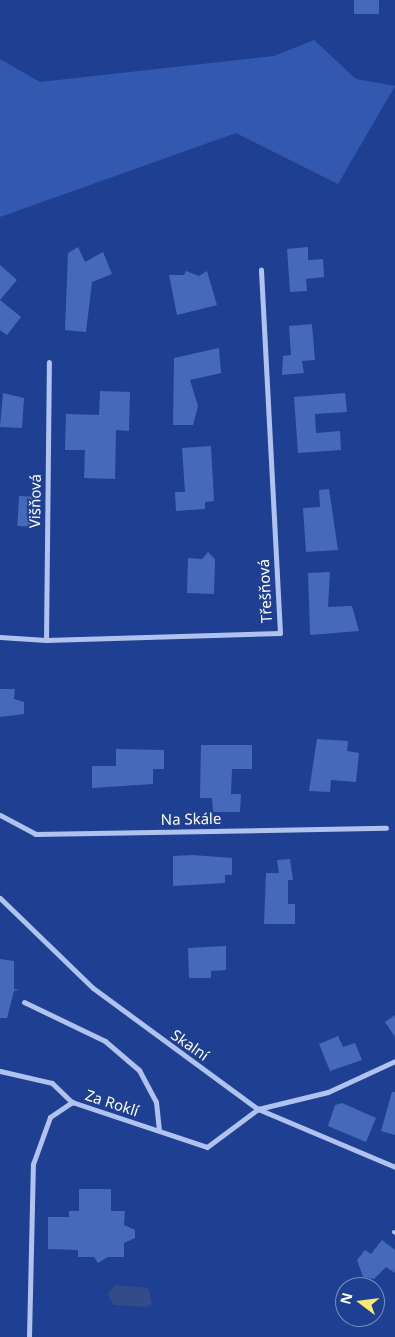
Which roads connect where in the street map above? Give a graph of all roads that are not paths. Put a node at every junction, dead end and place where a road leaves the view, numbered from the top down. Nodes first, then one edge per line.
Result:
1 (261, 269) dead end
2 (49, 362) dead end
3 (0, 637) edge
4 (46, 640) junction
5 (0, 816) edge
6 (386, 828) dead end
7 (0, 898) edge
8 (24, 1002) dead end
9 (395, 1061) edge
10 (0, 1071) edge
11 (72, 1102) junction
12 (258, 1109) junction
13 (159, 1131) junction
14 (395, 1167) edge
15 (29, 1337) edge

1 - 4 street, Třešňová
2 - 4 street, Višňová
3 - 4 street, Třešňová
5 - 6 street, Na Skále
7 - 12 street, Skalní
8 - 13 street
9 - 12 street
10 - 11 street
11 - 13 street, Za Roklí
11 - 15 street, Za Roklí
12 - 13 street, Za Roklí
12 - 14 street, Skalní

